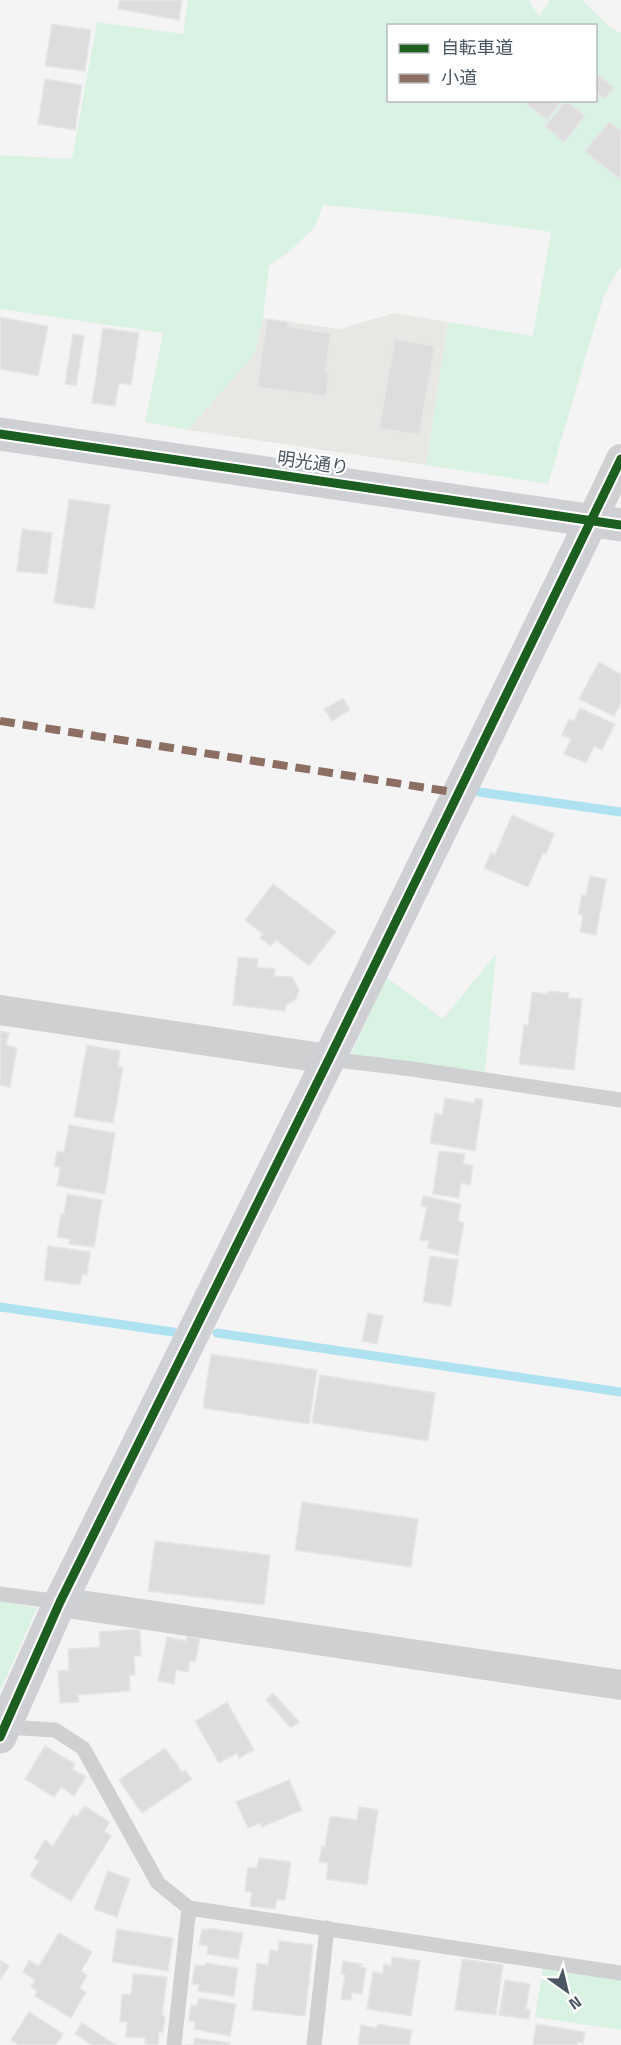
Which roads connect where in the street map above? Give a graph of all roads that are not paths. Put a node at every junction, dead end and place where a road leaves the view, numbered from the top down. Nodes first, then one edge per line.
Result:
1 (0, 434) edge
2 (621, 459) edge
3 (606, 523) edge
4 (0, 1010) edge
5 (329, 1059) junction
6 (621, 1100) edge
7 (0, 1593) edge
8 (60, 1602) junction
9 (621, 1685) edge
10 (3, 1732) edge
11 (189, 1908) junction
12 (327, 1928) junction
13 (621, 1973) edge
14 (174, 2045) edge
15 (314, 2045) edge

1 - 3 street, 明光通り
2 - 3 street
3 - 5 street
4 - 5 street
5 - 6 lane
5 - 8 street
7 - 8 lane
8 - 9 street
8 - 10 street
10 - 11 lane
11 - 12 lane
11 - 14 lane
12 - 13 lane
12 - 15 lane

